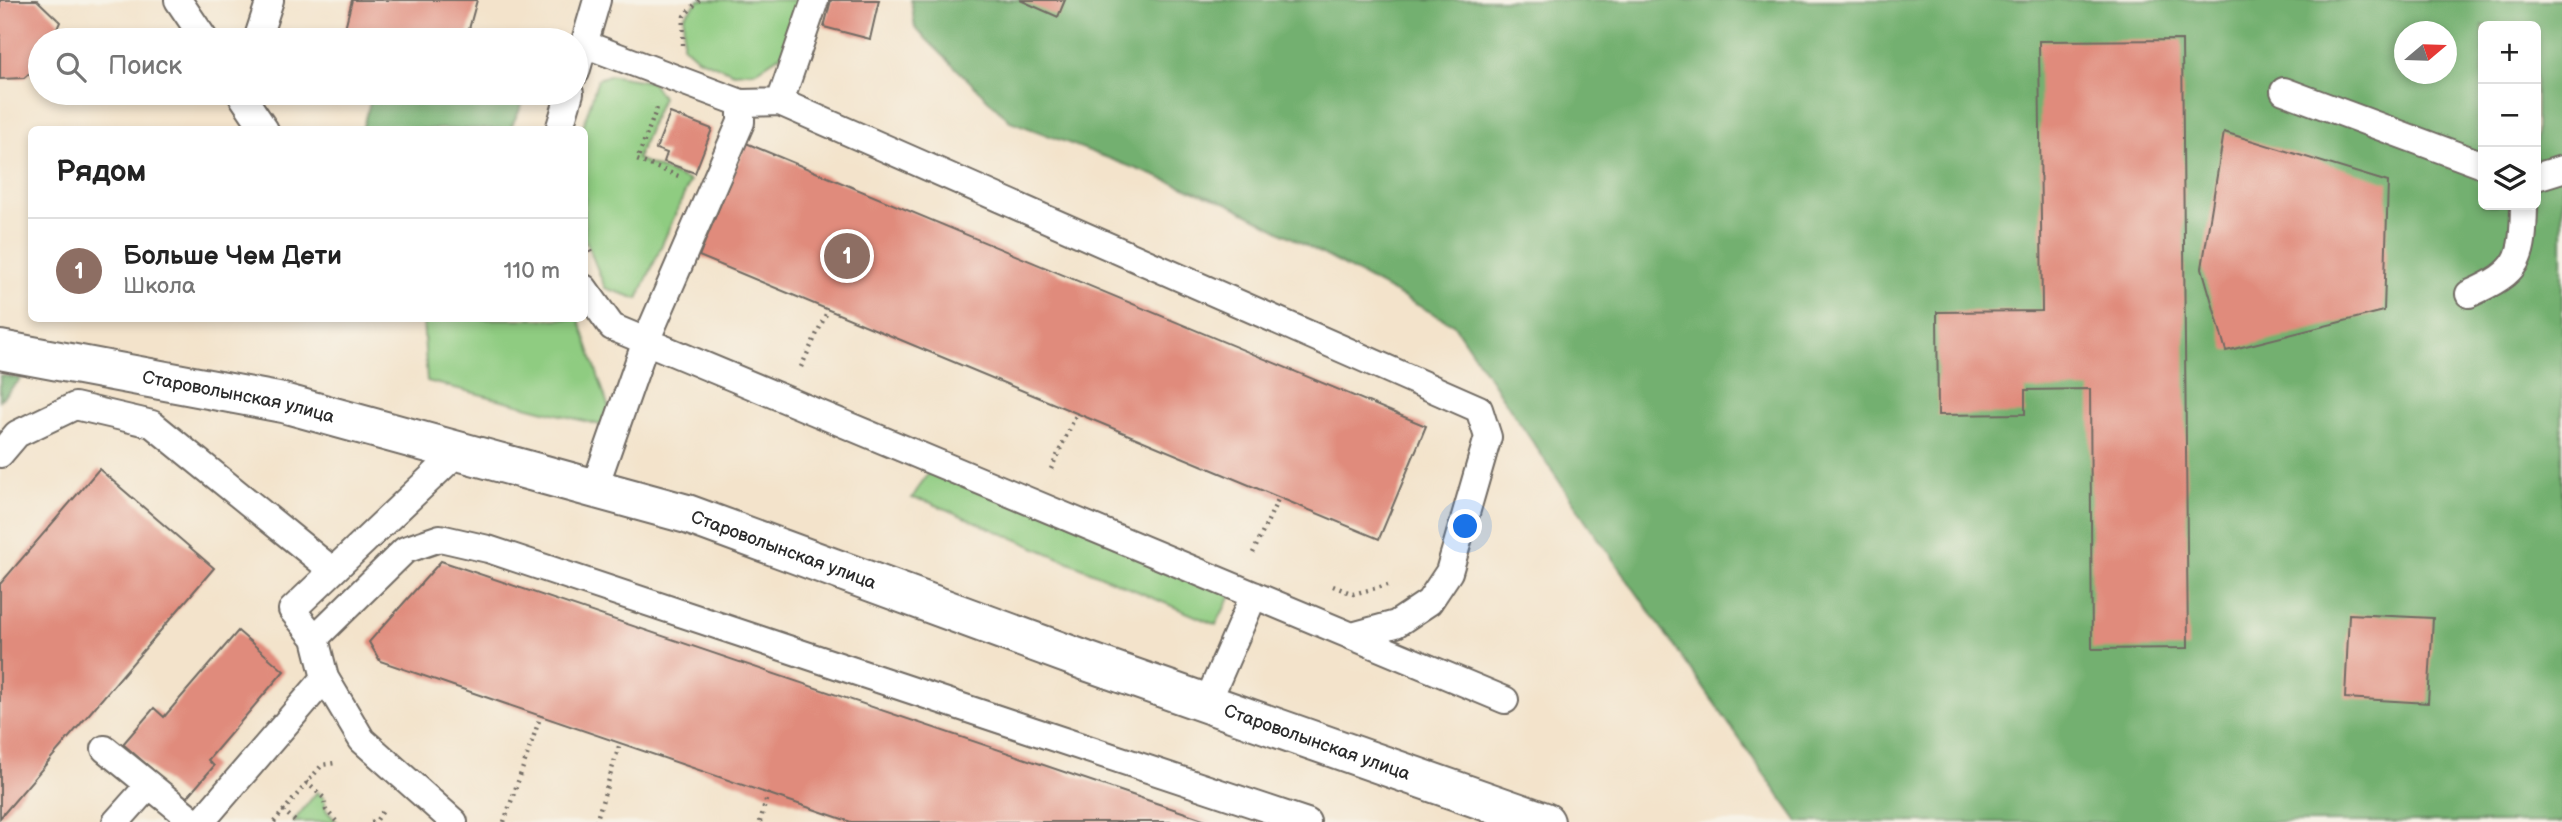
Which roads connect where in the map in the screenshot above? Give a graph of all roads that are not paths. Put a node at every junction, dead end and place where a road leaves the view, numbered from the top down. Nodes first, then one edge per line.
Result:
1 (178, 0) edge
2 (270, 0) edge
3 (597, 0) edge
4 (815, 0) edge
5 (197, 28) edge
6 (261, 28) edge
7 (588, 30) edge
8 (588, 46) edge
9 (2284, 91) dead end
10 (780, 102) junction
11 (741, 103) junction
12 (248, 105) edge
13 (566, 105) edge
14 (262, 126) edge
15 (560, 126) edge
16 (2478, 163) edge
17 (2562, 169) edge
18 (2541, 175) edge
19 (2524, 210) edge
20 (588, 294) edge
21 (2469, 294) dead end
22 (646, 341) junction
23 (0, 350) edge
24 (458, 452) junction
25 (0, 454) edge
26 (594, 489) junction
27 (333, 571) junction
28 (1254, 595) junction
29 (1352, 636) junction
30 (315, 638) junction
31 (325, 678) junction
32 (1505, 700) dead end
33 (1207, 703) junction
34 (105, 749) dead end
35 (149, 785) junction
36 (116, 822) edge
37 (195, 822) edge
38 (201, 822) edge
39 (454, 822) edge
40 (1307, 822) edge
41 (1545, 822) edge

1 - 5 lane
2 - 6 lane
3 - 7 lane
4 - 10 lane
8 - 11 lane
9 - 16 lane
10 - 11 lane
10 - 29 lane
11 - 22 lane
12 - 14 lane
13 - 15 lane
17 - 18 lane
19 - 21 lane
20 - 22 lane
22 - 26 lane
22 - 28 lane
23 - 24 street, Староволынская улица
24 - 26 street, Староволынская улица
24 - 27 lane
25 - 27 lane
26 - 33 street, Староволынская улица
27 - 30 lane
28 - 29 lane
28 - 33 lane
29 - 32 lane
30 - 31 lane
30 - 40 lane
31 - 38 lane
31 - 39 lane
33 - 41 street, Староволынская улица
34 - 35 lane
35 - 36 lane
35 - 37 lane

